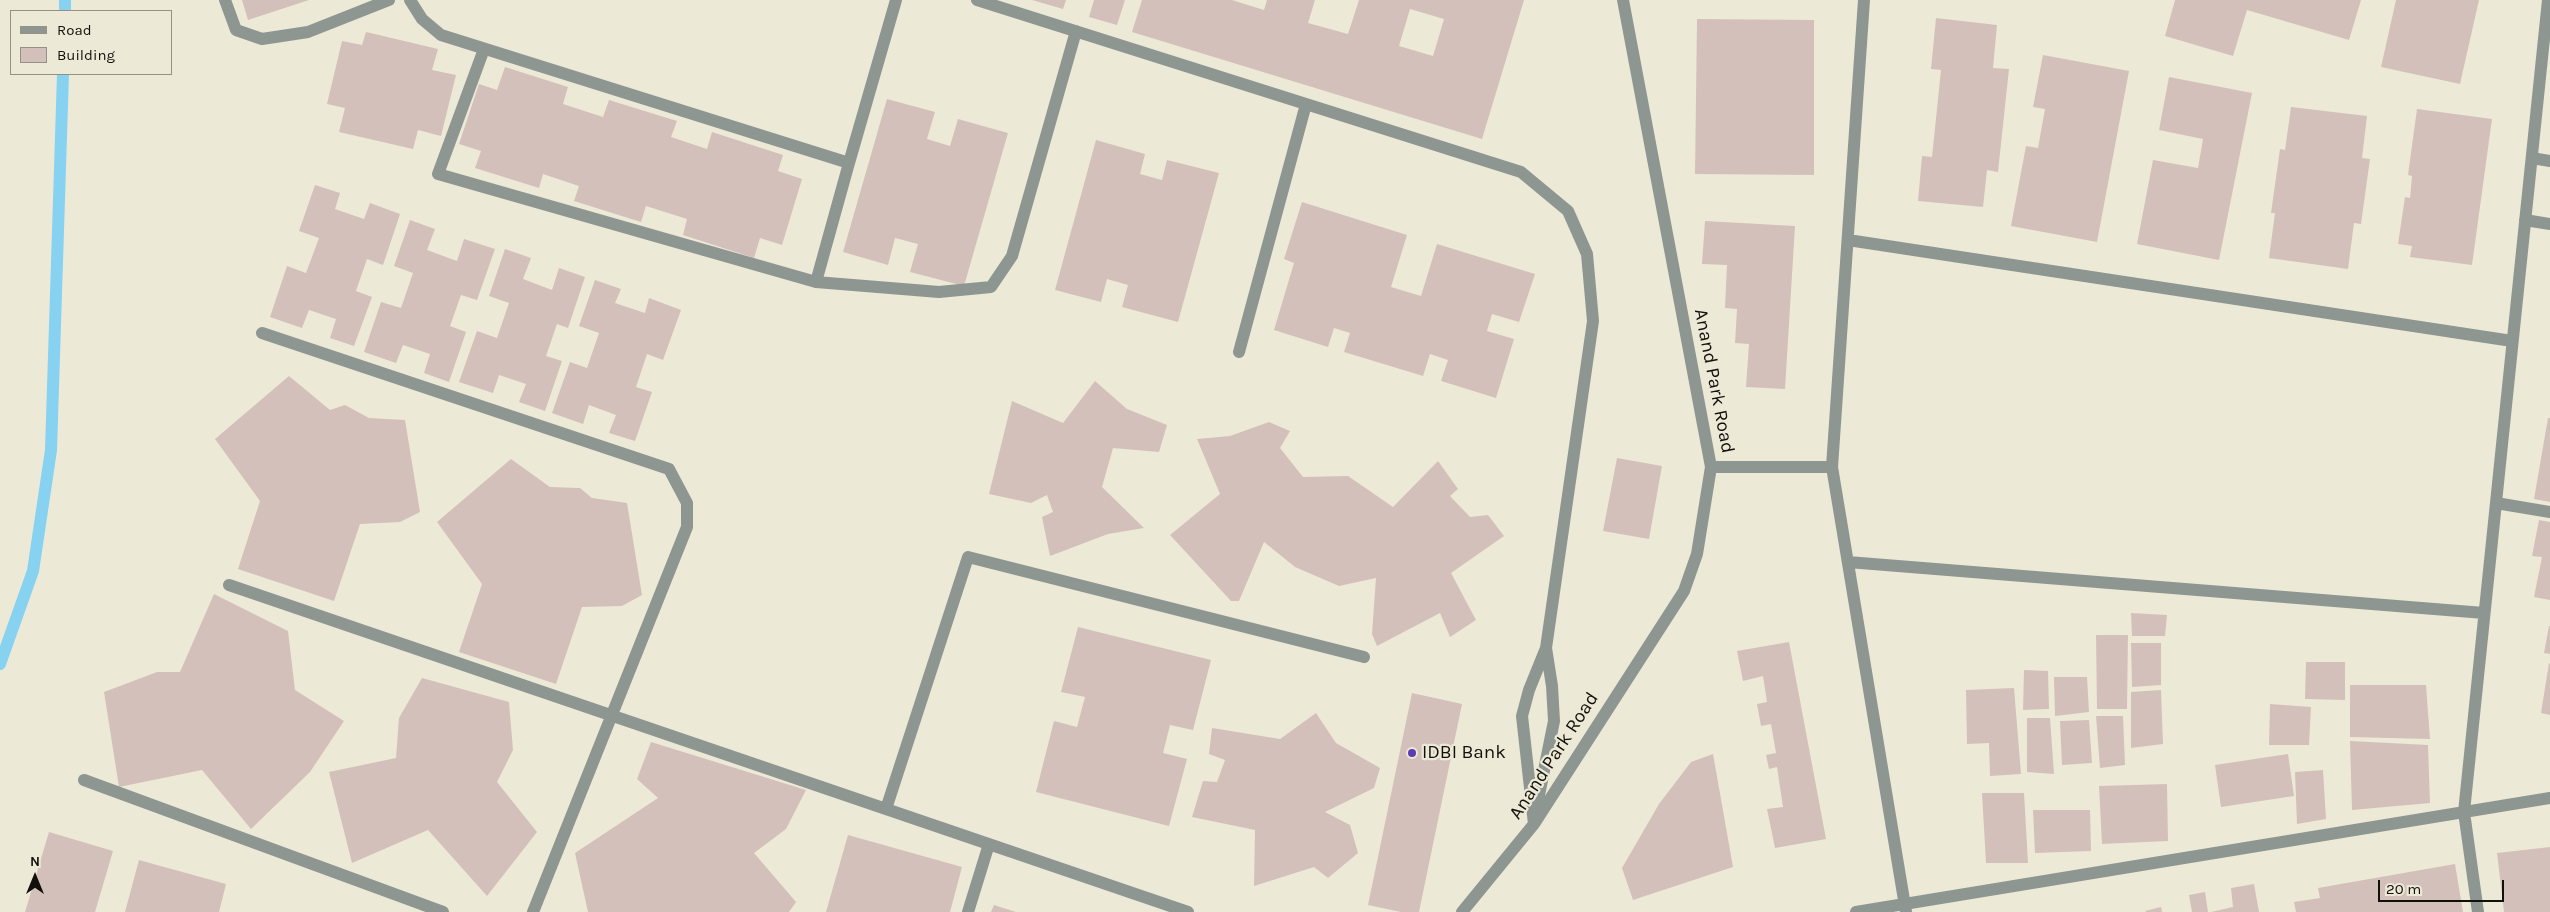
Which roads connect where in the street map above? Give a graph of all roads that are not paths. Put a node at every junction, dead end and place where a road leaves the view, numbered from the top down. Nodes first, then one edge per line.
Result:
1 (225, 0) edge
2 (389, 0) edge
3 (410, 0) edge
4 (896, 0) edge
5 (978, 0) edge
6 (1623, 0) edge
7 (1864, 0) edge
8 (2548, 0) edge
9 (1076, 31) junction
10 (484, 49) junction
11 (1306, 104) junction
12 (2532, 158) junction
13 (2550, 161) edge
14 (849, 163) junction
15 (2525, 220) junction
16 (2550, 224) edge
17 (1848, 240) junction
18 (816, 282) junction
19 (262, 333) dead end
20 (2512, 341) junction
21 (1239, 352) dead end
22 (1711, 467) junction
23 (1832, 467) junction
24 (2496, 503) junction
25 (2550, 512) edge
26 (1848, 562) junction
27 (229, 585) dead end
28 (2484, 613) junction
29 (1546, 648) junction
30 (1364, 657) dead end
31 (611, 716) junction
32 (84, 780) dead end
33 (2550, 798) edge
34 (886, 809) junction
35 (2464, 812) junction
36 (1534, 824) junction
37 (989, 844) junction
38 (1905, 908) edge
39 (443, 912) edge
40 (533, 912) edge
41 (968, 912) edge
42 (1188, 912) edge
43 (1462, 912) edge
44 (1856, 912) edge
45 (2478, 912) edge

1 - 2 street
3 - 10 street
4 - 14 street
5 - 9 street
6 - 22 street, Anand Park Road
7 - 17 street
8 - 12 street
9 - 11 street
9 - 18 street
10 - 14 street
10 - 18 street
11 - 21 street
11 - 29 street
12 - 13 street
12 - 15 street
14 - 18 street
15 - 16 street
15 - 20 street
17 - 20 street
17 - 23 street
19 - 31 street
20 - 24 street
22 - 23 street
22 - 36 street, Anand Park Road
23 - 26 street
24 - 25 street
24 - 28 street
26 - 28 street
26 - 38 street
27 - 31 street
28 - 35 street
29 - 36 street
29 - 36 street
30 - 34 street
31 - 34 street
31 - 40 street
32 - 39 street
33 - 35 street
34 - 37 street
35 - 38 street
35 - 45 street
36 - 43 street, Anand Park Road
37 - 41 street
37 - 42 street
38 - 44 street

